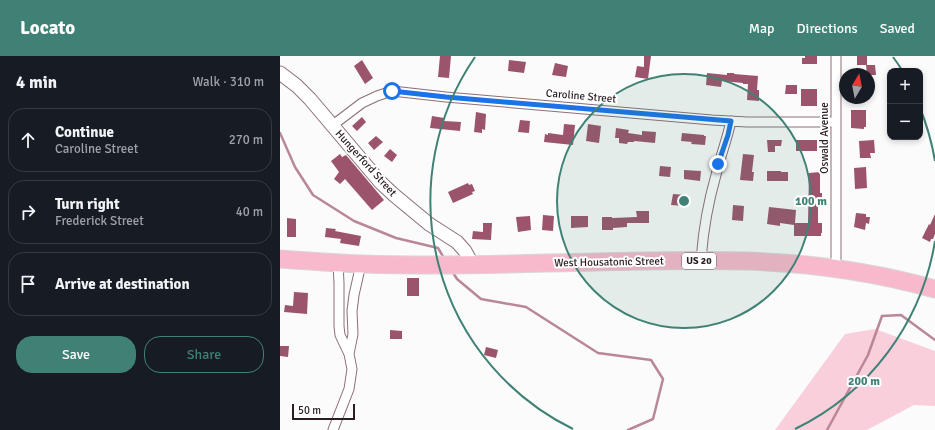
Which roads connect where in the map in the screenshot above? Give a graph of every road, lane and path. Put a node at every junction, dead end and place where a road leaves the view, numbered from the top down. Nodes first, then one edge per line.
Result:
1 (836, 56) edge
2 (284, 76) edge
3 (731, 121) junction
4 (836, 122) junction
5 (333, 125) junction
6 (280, 259) edge
7 (701, 260) junction
8 (338, 263) junction
9 (361, 264) junction
10 (467, 264) junction
11 (836, 269) junction
12 (935, 289) edge
13 (349, 354) junction
14 (333, 430) edge

1 - 4 street, Oswald Avenue
2 - 5 street, Hungerford Street
3 - 4 street, Caroline Street
3 - 5 street, Caroline Street
3 - 7 street
4 - 11 street, Oswald Avenue
5 - 10 street, Hungerford Street
6 - 8 highway, West Housatonic Street / US 20
7 - 10 highway, West Housatonic Street / US 20
7 - 11 highway, West Housatonic Street / US 20
8 - 9 highway, West Housatonic Street / US 20
8 - 13 street
9 - 10 highway, West Housatonic Street / US 20
9 - 13 street
11 - 12 highway, West Housatonic Street / US 20
13 - 14 street

